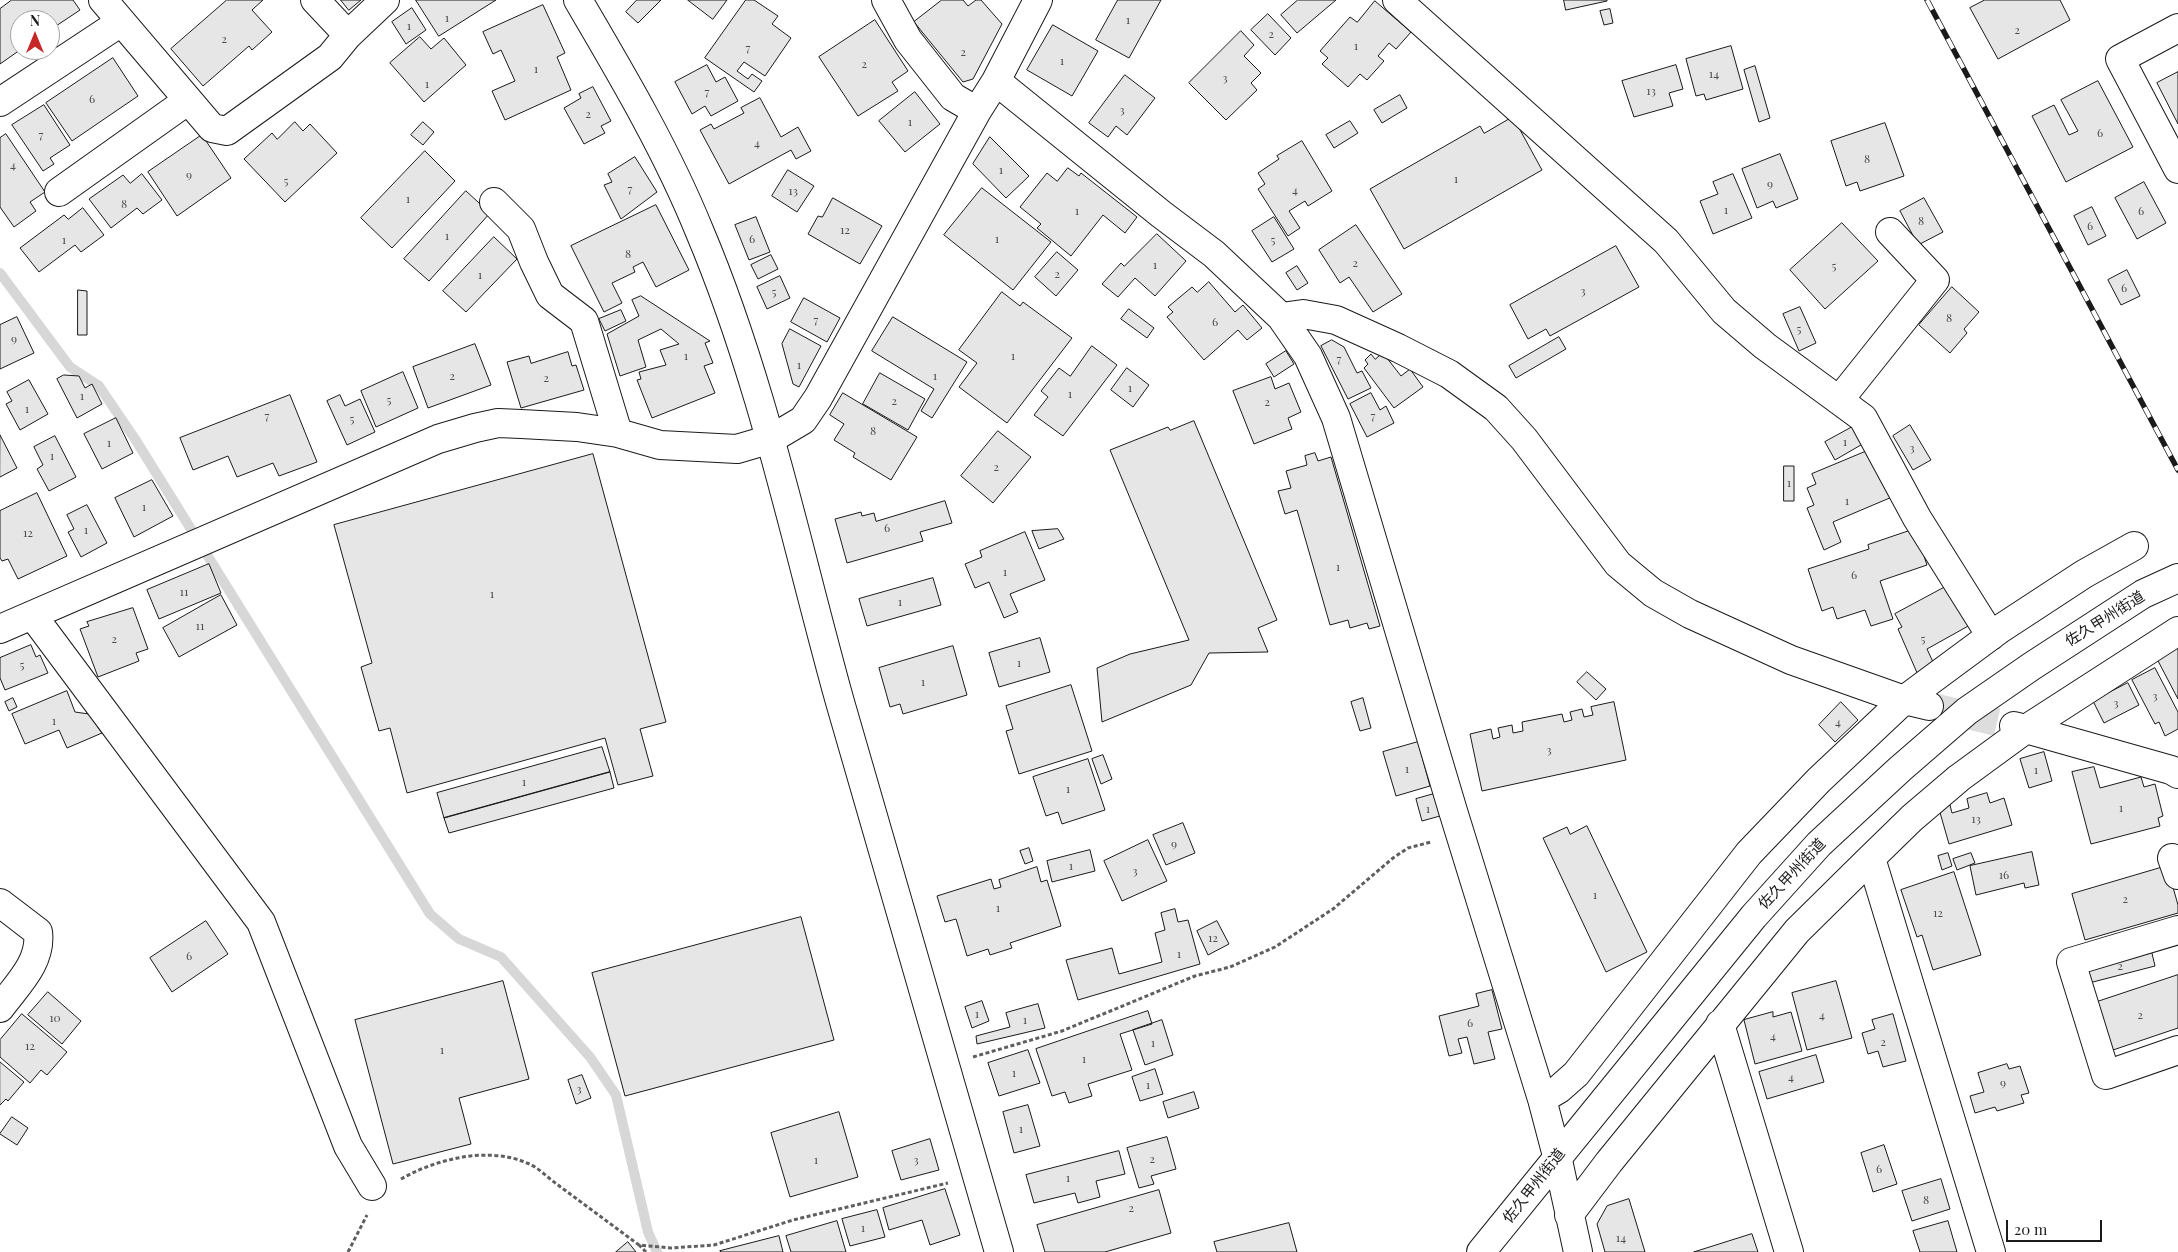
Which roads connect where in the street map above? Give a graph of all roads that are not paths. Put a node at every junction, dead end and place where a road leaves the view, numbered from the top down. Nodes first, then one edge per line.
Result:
1 (103, 0) edge
2 (315, 0) edge
3 (385, 0) edge
4 (578, 0) edge
5 (886, 0) edge
6 (1038, 0) edge
7 (1397, 0) edge
8 (121, 22) junction
9 (2178, 28) edge
10 (348, 34) junction
11 (996, 81) junction
12 (187, 101) junction
13 (0, 102) edge
14 (977, 111) junction
15 (2178, 169) edge
16 (59, 192) dead end
17 (494, 202) dead end
18 (1890, 232) dead end
19 (1282, 317) junction
20 (1840, 400) junction
21 (618, 433) junction
22 (771, 439) junction
23 (2134, 546) dead end
24 (2178, 573) edge
25 (2178, 578) edge
26 (2143, 594) junction
27 (33, 616) junction
28 (0, 629) edge
29 (2178, 631) edge
30 (1991, 636) junction
31 (1916, 703) junction
32 (2015, 726) junction
33 (2178, 774) edge
34 (1871, 858) junction
35 (0, 903) edge
36 (2178, 930) edge
37 (0, 1008) edge
38 (1720, 1024) junction
39 (2178, 1050) edge
40 (1542, 1099) junction
41 (1557, 1156) junction
42 (379, 1193) road end
43 (1569, 1215) junction
44 (999, 1252) edge
45 (1481, 1252) edge
46 (1578, 1252) edge
47 (1789, 1252) edge
48 (1991, 1252) edge

1 - 8 main road
2 - 10 main road
3 - 10 main road
4 - 22 main road
5 - 14 main road
6 - 11 main road
7 - 20 main road
8 - 12 main road
8 - 13 main road
9 - 15 main road
10 - 12 main road
11 - 14 main road
11 - 19 main road
12 - 16 main road
14 - 22 main road
17 - 21 main road
18 - 20 main road
19 - 31 main road
19 - 40 main road
20 - 30 main road
21 - 22 main road
21 - 27 main road
22 - 44 main road
23 - 30 main road
24 - 26 main road
25 - 26 main road, 佐久甲州街道
26 - 41 main road, 佐久甲州街道
27 - 28 main road
27 - 42 main road
29 - 32 main road
30 - 31 main road
31 - 40 main road
32 - 33 main road
32 - 34 main road
34 - 38 main road
34 - 48 main road
35 - 37 main road
36 - 39 main road
38 - 43 main road
38 - 47 main road
40 - 41 main road
41 - 43 main road
41 - 45 main road, 佐久甲州街道
43 - 46 main road

